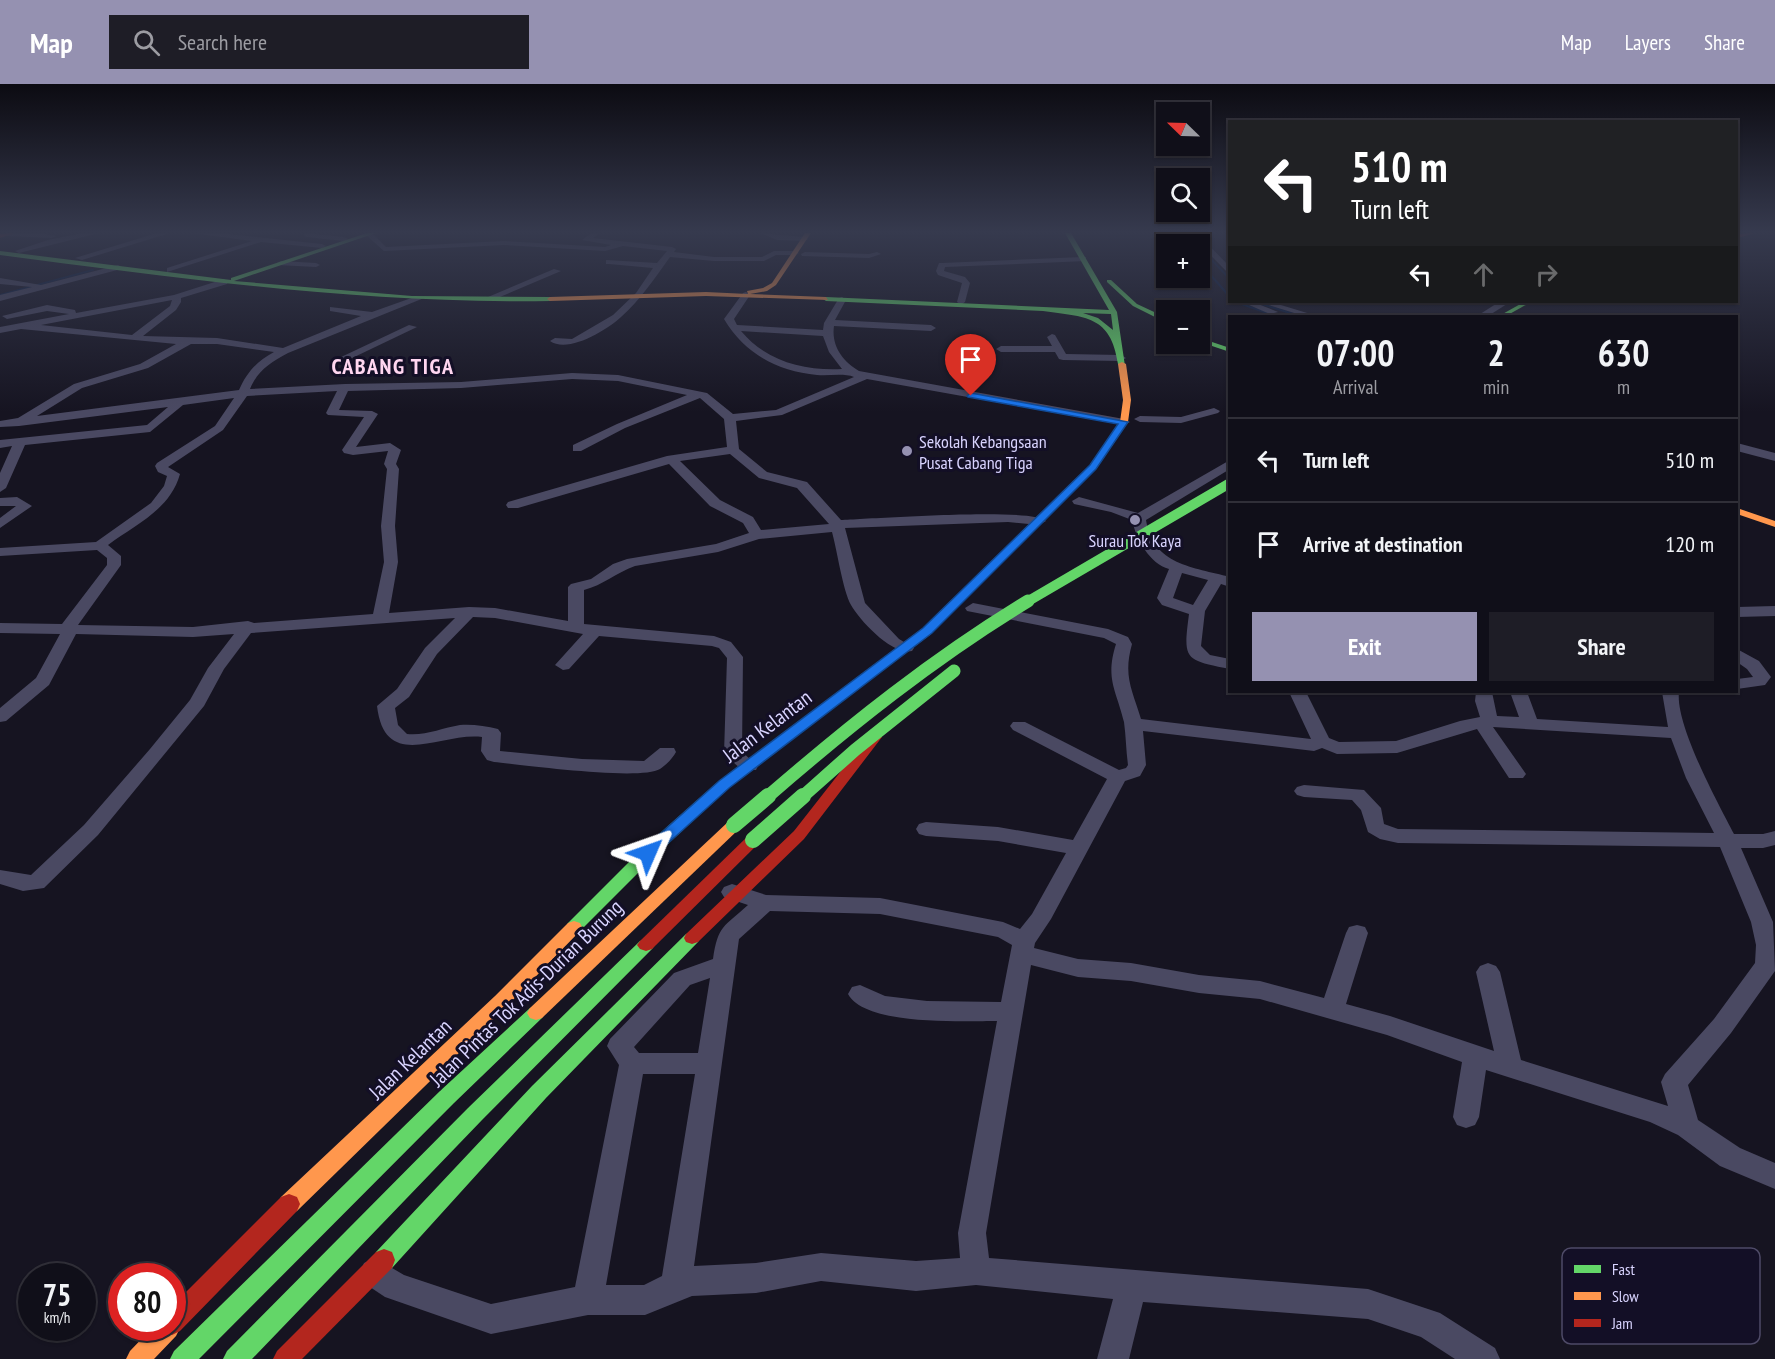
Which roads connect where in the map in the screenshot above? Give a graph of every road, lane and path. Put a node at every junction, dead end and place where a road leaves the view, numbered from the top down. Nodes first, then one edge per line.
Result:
1 (19, 292) edge
2 (180, 292) edge
3 (185, 292) edge
4 (348, 292) edge
5 (396, 292) edge
6 (500, 292) edge
7 (502, 292) edge
8 (752, 292) edge
9 (794, 292) edge
10 (964, 292) edge
11 (1103, 292) edge
12 (1109, 292) edge
13 (1117, 292) edge
14 (637, 294) junction
15 (747, 294) junction
16 (800, 294) junction
17 (174, 296) junction
18 (490, 297) junction
19 (0, 298) edge
20 (420, 298) junction
21 (842, 300) junction
22 (961, 302) junction
23 (1249, 303) edge
24 (1266, 303) edge
25 (1534, 304) edge
26 (1044, 307) junction
27 (333, 309) dead end
28 (1502, 310) edge
29 (1120, 312) junction
30 (82, 314) junction
31 (1287, 315) edge
32 (1307, 315) edge
33 (1485, 315) edge
34 (7, 316) dead end
35 (380, 320) junction
36 (1156, 321) edge
37 (608, 322) dead end
38 (1156, 325) edge
39 (21, 326) junction
40 (734, 328) junction
41 (829, 328) junction
42 (931, 328) dead end
43 (0, 330) edge
44 (135, 337) junction
45 (1052, 337) dead end
46 (1210, 339) edge
47 (188, 342) junction
48 (1118, 342) junction
49 (1210, 343) edge
50 (1227, 347) edge
51 (1001, 349) dead end
52 (1057, 349) junction
53 (284, 351) junction
54 (344, 358) dead end
55 (1121, 358) junction
56 (851, 372) junction
57 (863, 377) junction
58 (345, 387) junction
59 (243, 393) junction
60 (700, 394) junction
61 (180, 402) junction
62 (1214, 411) dead end
63 (730, 418) junction
64 (1140, 419) junction
65 (1124, 422) junction
66 (19, 423) junction
67 (0, 424) edge
68 (1132, 435) dead end
69 (1738, 442) edge
70 (0, 444) edge
71 (19, 444) junction
72 (1738, 447) edge
73 (577, 448) dead end
74 (733, 450) junction
75 (1775, 451) edge
76 (1775, 457) edge
77 (671, 459) junction
78 (1228, 465) edge
79 (1110, 468) dead end
80 (1228, 484) edge
81 (0, 488) edge
82 (0, 502) edge
83 (513, 505) dead end
84 (1075, 505) joint
85 (1738, 511) edge
86 (1139, 518) junction
87 (1738, 520) edge
88 (1039, 521) junction
89 (0, 524) edge
90 (1775, 524) edge
91 (838, 526) junction
92 (1775, 532) edge
93 (757, 535) junction
94 (1160, 542) dead end
95 (100, 546) junction
96 (0, 552) edge
97 (1140, 554) dead end
98 (1177, 568) junction
99 (1224, 580) edge
100 (973, 608) dead end
101 (1049, 609) dead end
102 (1197, 611) junction
103 (1775, 611) edge
104 (469, 612) junction
105 (1738, 612) edge
106 (380, 618) junction
107 (248, 627) junction
108 (0, 628) edge
109 (576, 628) junction
110 (1019, 628) dead end
111 (70, 630) junction
112 (595, 631) junction
113 (950, 635) dead end
114 (906, 648) junction
115 (1738, 655) edge
116 (965, 663) dead end
117 (563, 664) dead end
118 (1228, 664) edge
119 (1738, 684) edge
120 (1298, 693) edge
121 (1484, 693) edge
122 (1519, 693) edge
123 (1671, 693) edge
124 (0, 717) edge
125 (1486, 722) junction
126 (1133, 724) junction
127 (1530, 724) junction
128 (1019, 726) dead end
129 (1677, 733) junction
130 (1322, 742) junction
131 (666, 752) dead end
132 (749, 766) junction
133 (1516, 774) dead end
134 (1118, 777) junction
135 (1304, 791) dead end
136 (743, 799) dead end
137 (725, 801) dead end
138 (926, 829) dead end
139 (1775, 838) edge
140 (1728, 840) junction
141 (1079, 848) junction
142 (0, 877) edge
143 (733, 892) junction
144 (765, 903) junction
145 (587, 912) junction
146 (1357, 933) dead end
147 (1023, 947) junction
148 (724, 964) junction
149 (1488, 972) dead end
150 (860, 994) dead end
151 (1332, 1010) junction
152 (1012, 1012) junction
153 (1476, 1056) junction
154 (632, 1062) junction
155 (710, 1064) junction
156 (1510, 1067) junction
157 (1466, 1117) dead end
158 (1688, 1127) junction
159 (1775, 1176) edge
160 (976, 1271) junction
161 (373, 1272) junction
162 (676, 1285) junction
163 (1132, 1287) junction
164 (588, 1300) junction
165 (186, 1309) edge
166 (155, 1341) edge
167 (138, 1359) edge
168 (182, 1359) edge
169 (235, 1359) edge
170 (285, 1359) edge
171 (1113, 1359) edge
172 (1484, 1359) edge

1 - 19 street
2 - 17 main road
3 - 17 street
4 - 20 main road
5 - 18 main road
6 - 18 street
7 - 18 street
8 - 15 main road
9 - 16 main road
10 - 22 street
11 - 26 main road
12 - 29 main road
13 - 36 main road
14 - 15 main road
14 - 18 main road
14 - 20 main road
14 - 37 street
15 - 16 main road
15 - 21 main road
15 - 40 street
16 - 22 main road
17 - 30 street
17 - 44 street
20 - 35 street
21 - 26 main road
21 - 41 street
22 - 26 main road
23 - 31 street
24 - 32 street
25 - 28 main road
26 - 29 main road
26 - 48 main road
27 - 35 street
28 - 33 street
29 - 38 main road
29 - 48 main road
29 - 64 main road
30 - 34 street
30 - 39 street
35 - 53 street
35 - 54 street
39 - 43 street
39 - 44 street
40 - 41 street
40 - 56 street
41 - 42 street
41 - 56 street
44 - 47 street
45 - 52 street
46 - 50 main road
47 - 53 street
47 - 66 street
48 - 55 main road
49 - 50 main road
51 - 52 street
52 - 55 street
53 - 59 street
55 - 65 main road
56 - 57 street
57 - 63 street
57 - 65 street
58 - 59 street
58 - 60 street
58 - 106 street
59 - 61 street
59 - 95 street
60 - 63 street
60 - 73 street
61 - 66 street
61 - 71 street
62 - 64 street
63 - 74 street
64 - 68 main road
65 - 88 main road, Jalan Kelantan
66 - 67 street
69 - 75 street
70 - 71 street
71 - 81 street
72 - 76 street
74 - 77 street
74 - 91 street
77 - 83 street
77 - 93 street
78 - 86 street
79 - 84 main road
80 - 168 main road, Jalan Pintas Tok Adis-Durian Burung, bridge
82 - 89 street
84 - 86 street
85 - 90 main road
86 - 98 street
87 - 92 main road
88 - 91 street
88 - 114 main road, Jalan Kelantan
91 - 93 street
91 - 114 street
93 - 109 street
94 - 97 main road
95 - 96 street
95 - 111 street
98 - 99 street
98 - 102 street
99 - 102 street
100 - 126 street
101 - 110 main road
102 - 118 street
103 - 105 street
104 - 106 street
104 - 109 street
104 - 131 street
106 - 107 street
107 - 111 street
107 - 142 street
108 - 111 street
109 - 112 street
111 - 124 street
112 - 117 street
112 - 132 street
113 - 143 main road
114 - 132 main road, Jalan Kelantan
115 - 119 street
116 - 169 main road, bridge
120 - 130 street
121 - 125 street
122 - 127 street
123 - 129 street
125 - 127 street
125 - 130 street
125 - 133 street
126 - 130 street
126 - 134 street
127 - 129 street
128 - 134 street
129 - 140 street
132 - 145 main road, Jalan Kelantan
134 - 141 street
135 - 140 street
136 - 143 main road
137 - 145 main road
138 - 141 street
139 - 140 street
140 - 158 street
141 - 147 street
143 - 144 street
143 - 161 main road
144 - 147 street
144 - 148 street
145 - 165 main road, Jalan Kelantan
146 - 151 street
147 - 151 street
147 - 152 street
148 - 154 street
148 - 155 street
149 - 156 street
150 - 152 street
151 - 153 street
152 - 160 street
153 - 156 street
153 - 157 street
154 - 155 street
154 - 164 street
155 - 162 street
156 - 158 street
158 - 159 street
160 - 162 street
160 - 163 street
161 - 164 street
161 - 170 main road
162 - 164 street
163 - 171 street
163 - 172 street
166 - 167 main road

